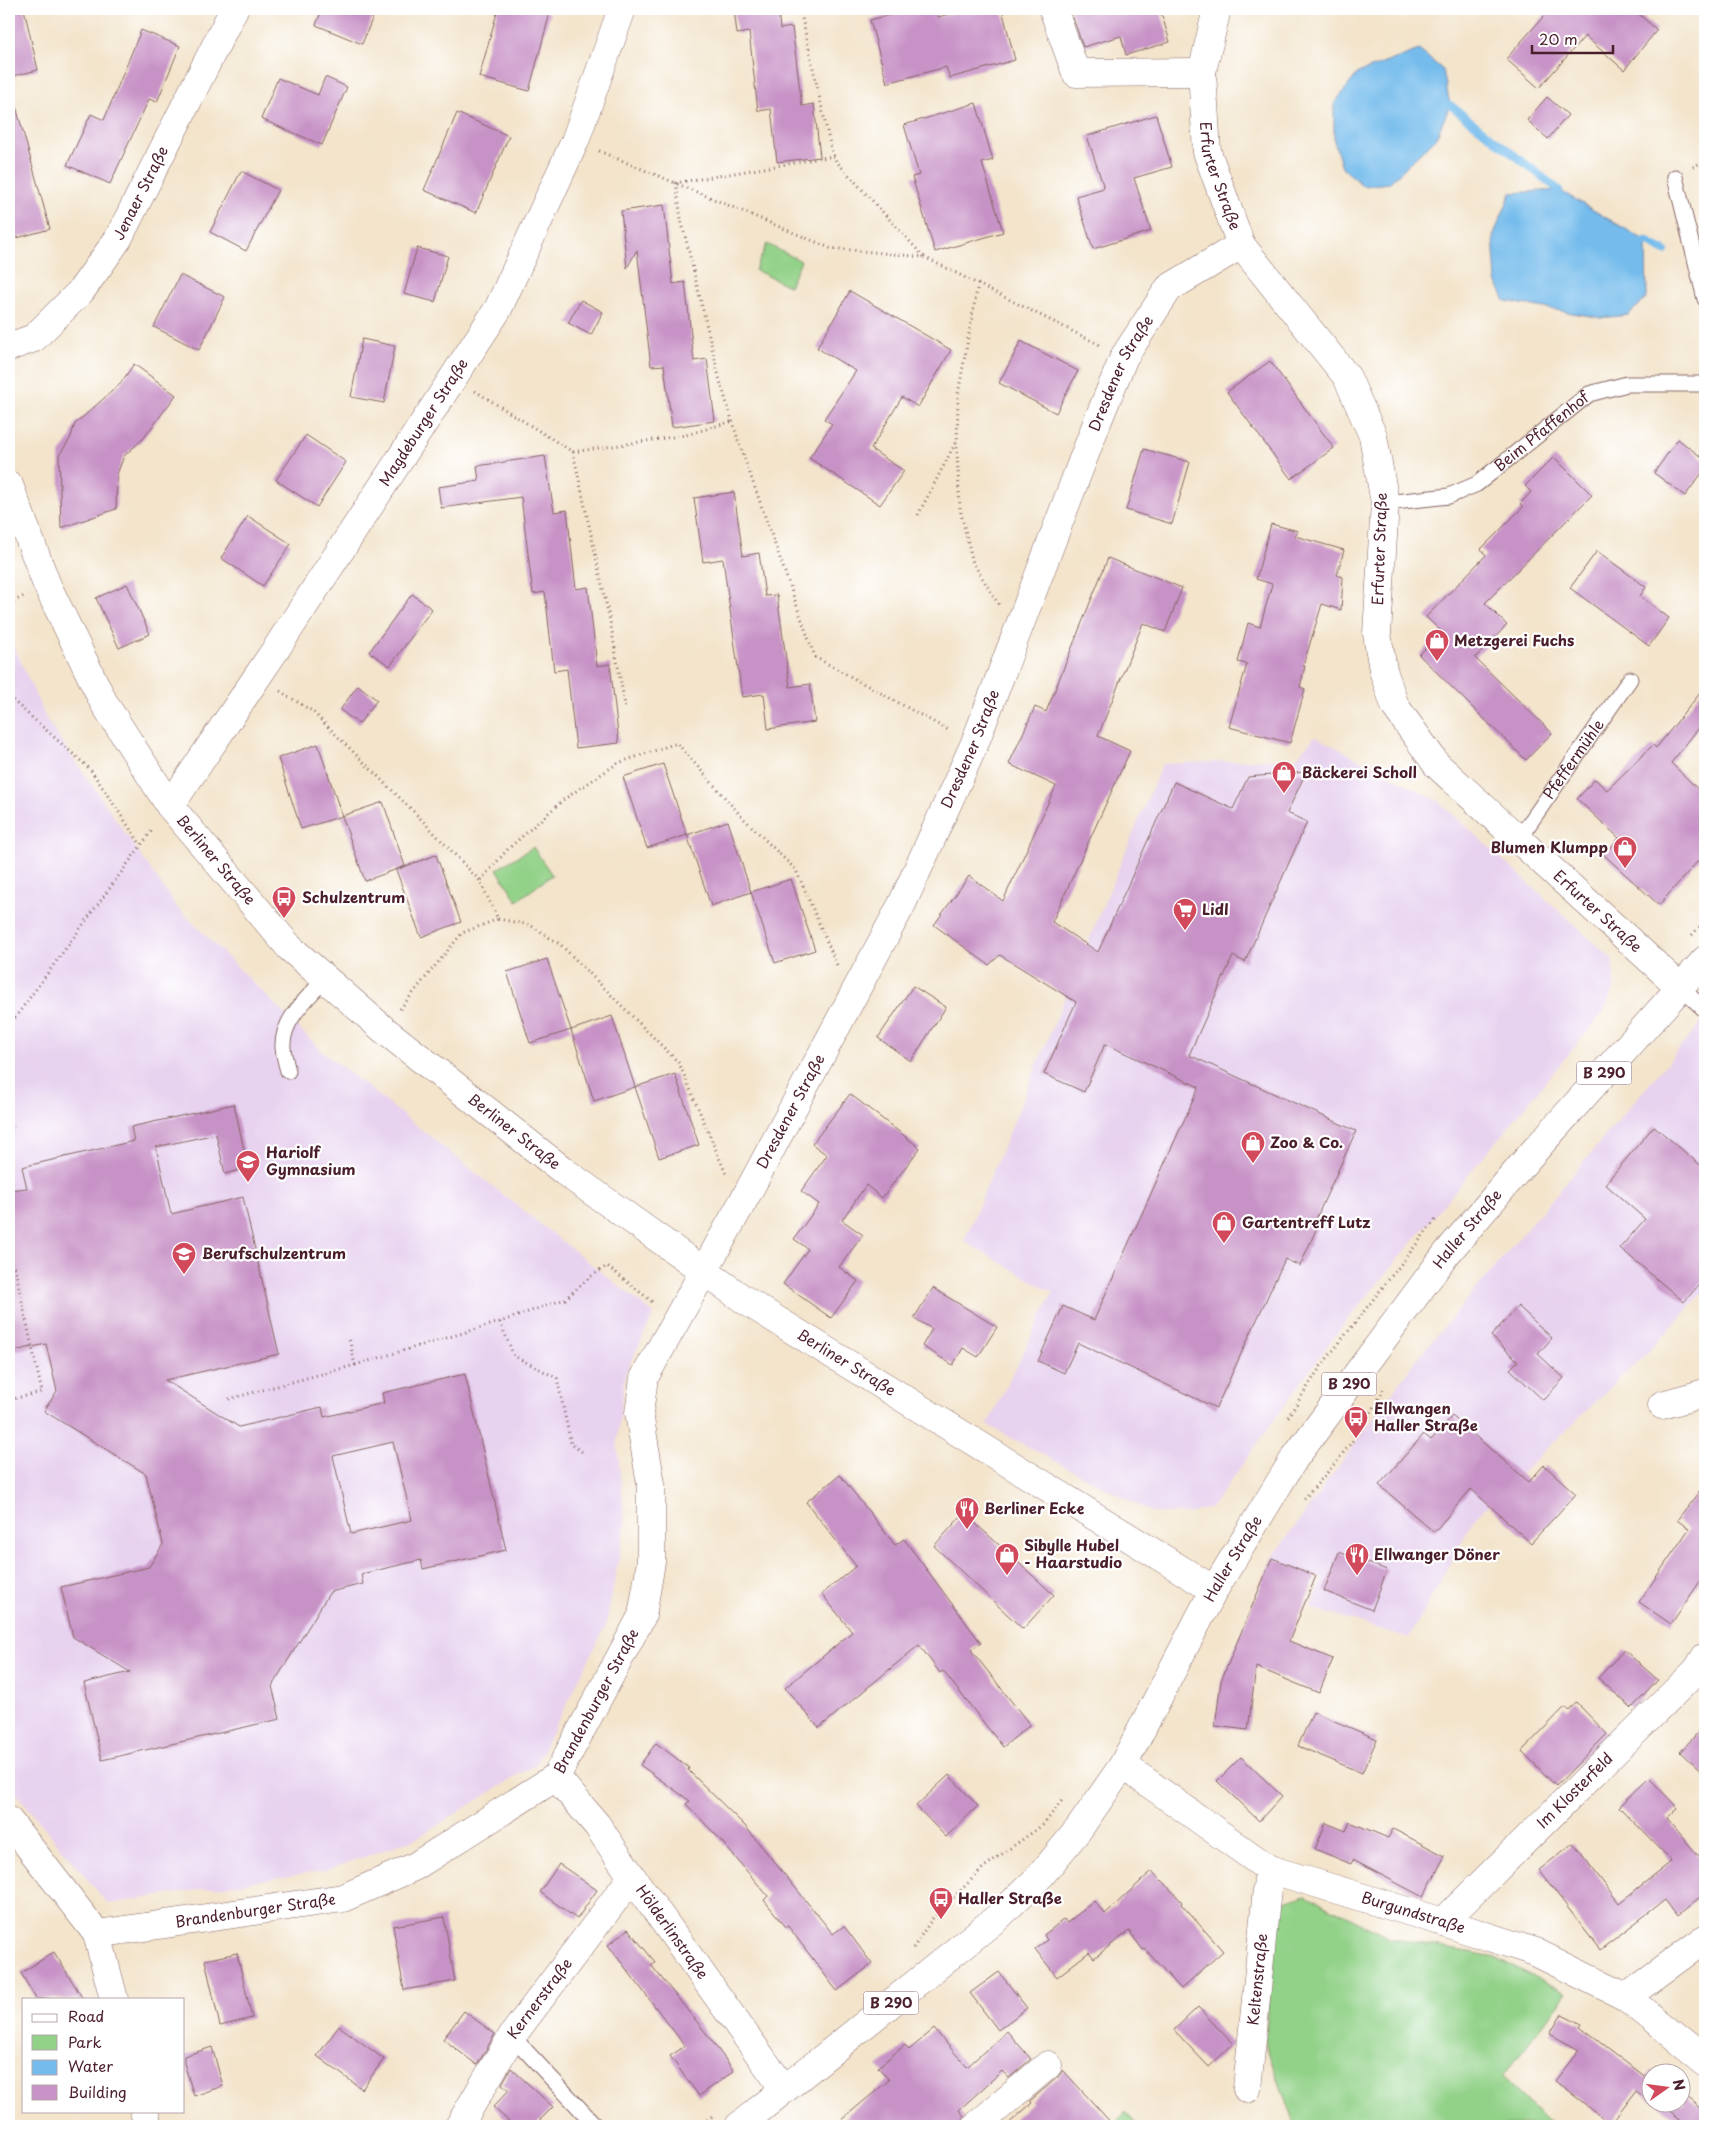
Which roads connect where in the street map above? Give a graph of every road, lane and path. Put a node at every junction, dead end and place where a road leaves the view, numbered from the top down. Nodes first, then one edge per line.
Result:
1 (234, 9) edge
2 (622, 9) edge
3 (800, 9) edge
4 (1053, 9) edge
5 (1217, 9) edge
6 (1202, 72) junction
7 (575, 141) junction
8 (834, 156) junction
9 (1675, 176) dead end
10 (676, 183) junction
11 (1241, 245) junction
12 (924, 257) junction
13 (978, 284) junction
14 (1705, 299) edge
15 (9, 347) edge
16 (1124, 357) junction
17 (453, 377) junction
18 (1705, 384) edge
19 (733, 421) junction
20 (957, 440) junction
21 (573, 452) junction
22 (9, 484) edge
23 (1385, 503) junction
24 (918, 515) dead end
25 (1019, 627) junction
26 (257, 678) junction
27 (1630, 679) dead end
28 (9, 697) edge
29 (626, 711) dead end
30 (974, 745) junction
31 (170, 806) junction
32 (1518, 840) junction
33 (141, 845) junction
34 (480, 881) junction
35 (498, 919) junction
36 (1705, 960) edge
37 (325, 978) junction
38 (1680, 988) junction
39 (858, 991) junction
40 (1705, 1010) edge
41 (9, 1026) edge
42 (383, 1029) junction
43 (288, 1072) dead end
44 (14, 1126) dead end
45 (9, 1135) edge
46 (747, 1194) junction
47 (9, 1258) edge
48 (703, 1272) junction
49 (676, 1320) junction
50 (500, 1322) junction
51 (348, 1338) dead end
52 (355, 1365) junction
53 (1705, 1393) edge
54 (229, 1399) dead end
55 (9, 1400) edge
56 (1662, 1405) dead end
57 (585, 1454) dead end
58 (1214, 1590) junction
59 (1705, 1656) edge
60 (1122, 1765) junction
61 (556, 1777) junction
62 (9, 1821) edge
63 (1269, 1869) junction
64 (632, 1877) junction
65 (1443, 1922) junction
66 (97, 1934) junction
67 (1705, 1939) edge
68 (1626, 1996) junction
69 (114, 1998) edge
70 (512, 2036) junction
71 (1705, 2061) edge
72 (1048, 2065) dead end
73 (784, 2089) junction
74 (1247, 2089) dead end
75 (144, 2112) edge
76 (148, 2126) edge
77 (459, 2126) edge
78 (596, 2126) edge
79 (739, 2126) edge
80 (976, 2126) edge

1 - 15 street, Jenaer Straße
2 - 7 street, Magdeburger Straße
3 - 8 path
4 - 6 street
5 - 6 street, Erfurter Straße
6 - 11 street, Erfurter Straße
7 - 10 path
7 - 17 street, Magdeburger Straße
8 - 10 path
8 - 12 path
9 - 14 lane
10 - 12 path
10 - 19 path
11 - 16 street, Dresdener Straße
11 - 23 street, Erfurter Straße
12 - 13 path
13 - 16 path
13 - 20 path
16 - 25 street, Dresdener Straße
17 - 21 path
17 - 26 street, Magdeburger Straße
18 - 23 lane, Beim Pfaffenhof
19 - 21 path
19 - 30 path
20 - 24 path
20 - 25 path
21 - 29 path
22 - 31 street, Berliner Straße
23 - 32 street, Erfurter Straße
25 - 30 street, Dresdener Straße
26 - 31 street, Magdeburger Straße
26 - 34 path
27 - 32 lane, Pfeffermühle
28 - 33 path
30 - 39 street, Dresdener Straße
31 - 33 path
31 - 37 street, Berliner Straße
32 - 38 street, Erfurter Straße
33 - 41 path
34 - 35 path
34 - 39 path
35 - 42 path
35 - 46 path
36 - 38 street, Haller Straße / B 290
37 - 42 street, Berliner Straße
37 - 43 lane
38 - 40 lane
38 - 58 street, Haller Straße / B 290
39 - 46 street, Dresdener Straße
42 - 48 street, Berliner Straße
44 - 45 path
46 - 48 street, Dresdener Straße
47 - 55 path
48 - 49 street, Brandenburger Straße
48 - 58 street, Berliner Straße
49 - 50 path
49 - 61 street, Brandenburger Straße
50 - 52 path
50 - 57 path
51 - 52 path
52 - 54 path
53 - 56 street
58 - 60 street, Haller Straße / B 290
59 - 65 street, Im Klosterfeld
60 - 63 street, Burgundstraße
60 - 73 street, Haller Straße / B 290
61 - 64 street, Hölderlinstraße
61 - 66 street, Brandenburger Straße
62 - 66 street
63 - 65 street, Burgundstraße
63 - 74 street, Keltenstraße
64 - 70 street, Kernerstraße
64 - 73 street, Hölderlinstraße
65 - 68 street, Burgundstraße
66 - 69 street
67 - 68 street
68 - 71 street, Burgundstraße
70 - 77 street, Kernerstraße
70 - 78 lane
72 - 80 street
73 - 79 street, Haller Straße / B 290
75 - 76 street

